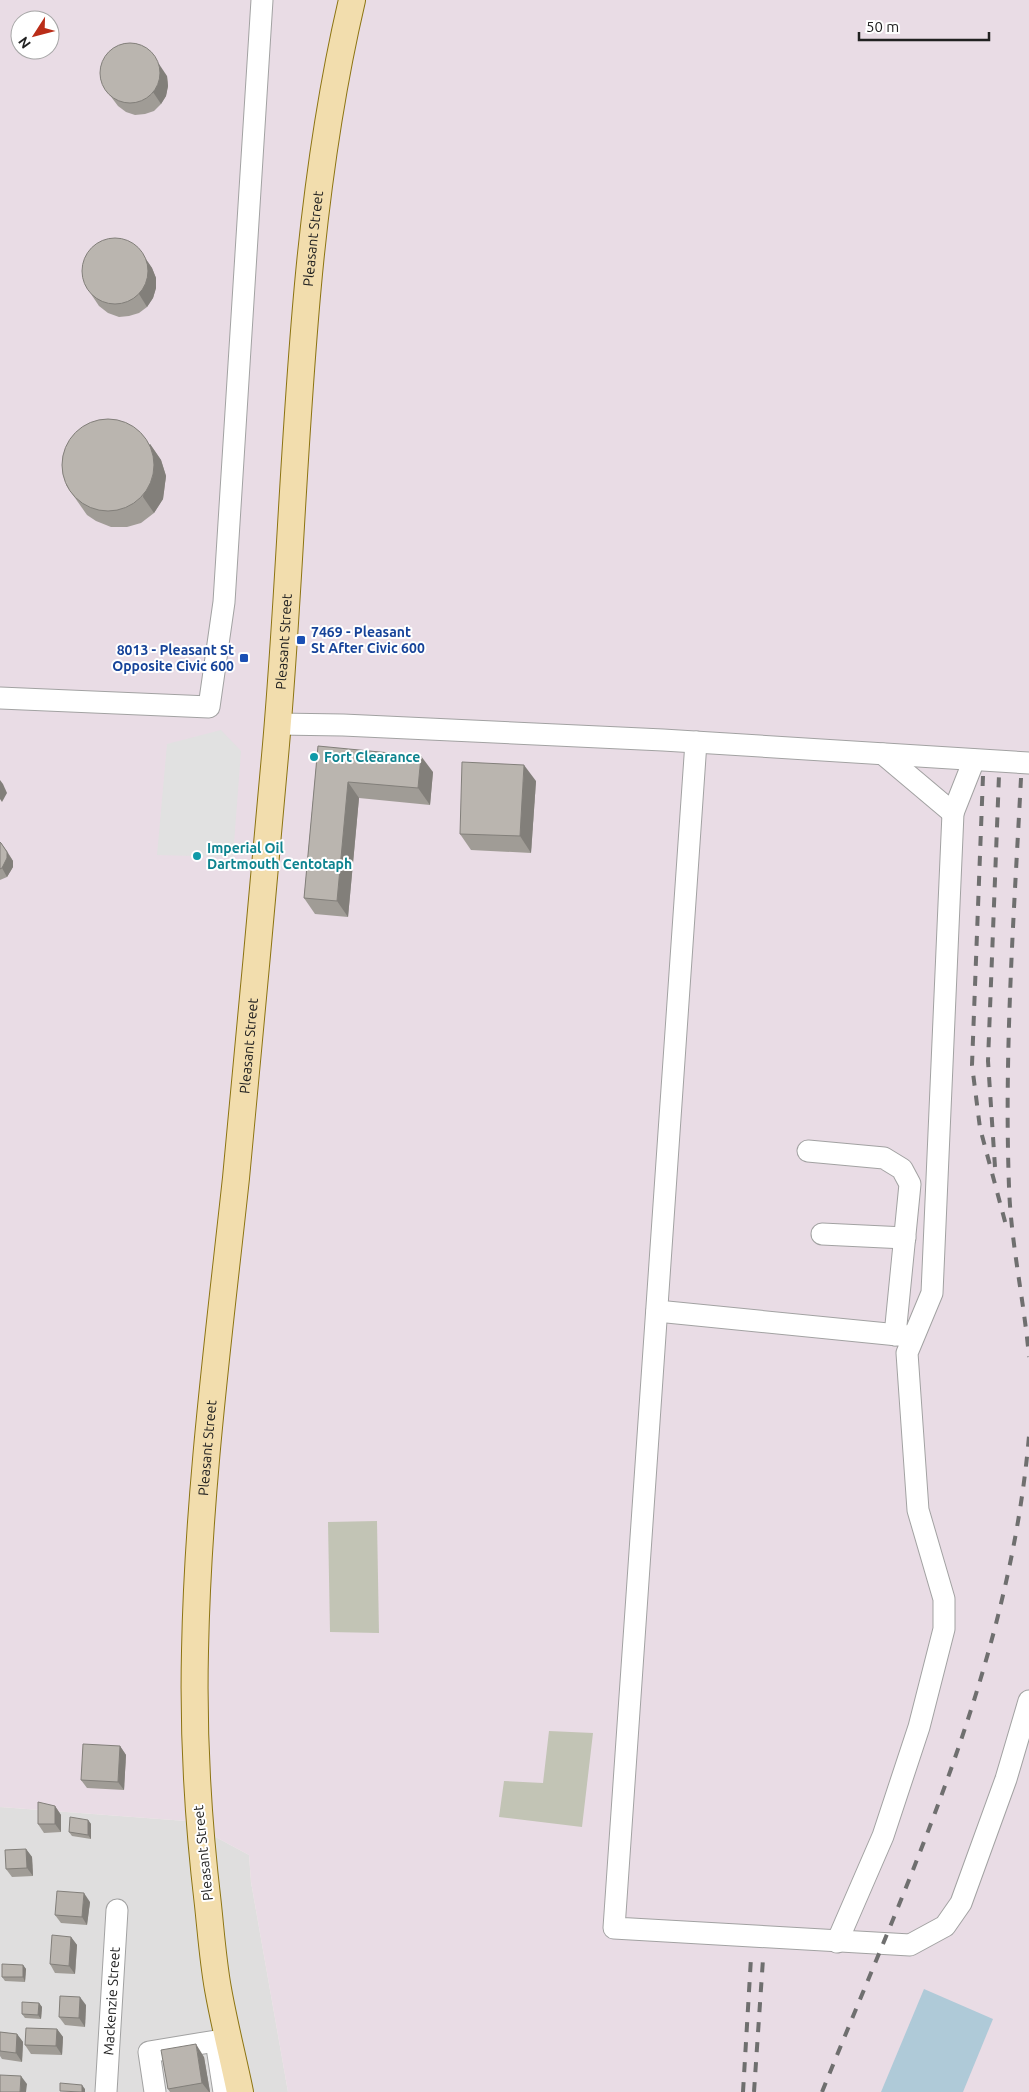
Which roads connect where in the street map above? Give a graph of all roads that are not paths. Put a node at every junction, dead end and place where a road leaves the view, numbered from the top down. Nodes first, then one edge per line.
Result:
1 (262, 0) edge
2 (352, 0) edge
3 (0, 698) edge
4 (278, 724) junction
5 (696, 742) junction
6 (883, 754) junction
7 (974, 760) junction
8 (1029, 763) edge
9 (953, 813) junction
10 (808, 1151) dead end
11 (822, 1234) dead end
12 (905, 1238) junction
13 (657, 1311) junction
14 (904, 1336) junction
15 (1029, 1701) edge
16 (117, 1910) dead end
17 (837, 1942) junction
18 (226, 2059) junction
19 (106, 2092) edge
20 (155, 2092) edge
21 (224, 2092) edge
22 (240, 2092) edge

1 - 3 street
2 - 4 main road, Pleasant Street
4 - 5 street
4 - 18 main road, Pleasant Street
5 - 6 street
5 - 13 street
6 - 7 street
6 - 9 street
7 - 8 street
7 - 9 street
9 - 14 street
10 - 12 street
11 - 12 street
12 - 14 street
13 - 14 street
13 - 17 street
14 - 17 street
15 - 17 street
16 - 19 street, Mackenzie Street
18 - 20 street
18 - 21 street
18 - 22 main road, Pleasant Street

